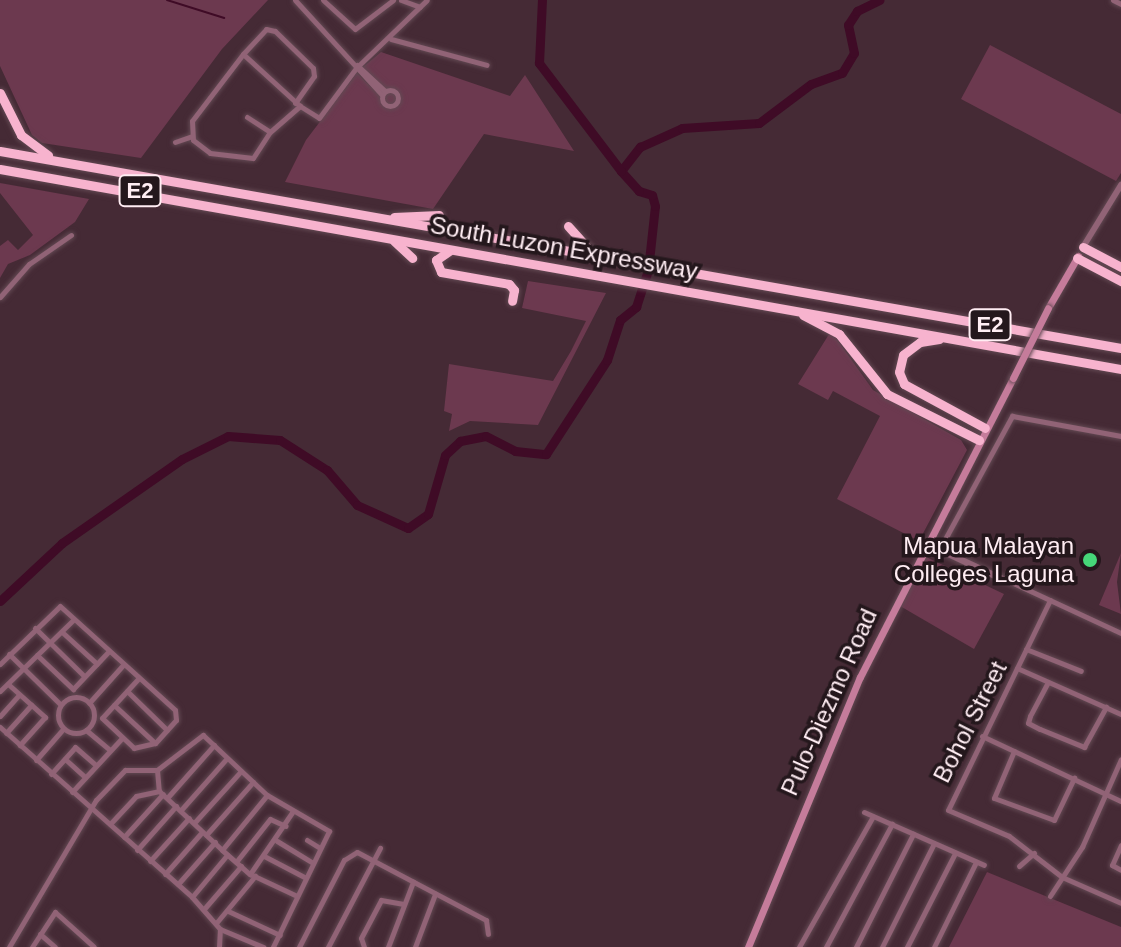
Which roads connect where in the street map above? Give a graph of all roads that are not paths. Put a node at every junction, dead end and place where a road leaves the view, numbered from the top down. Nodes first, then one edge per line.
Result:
1 (295, 0) edge
2 (323, 0) edge
3 (393, 0) edge
4 (401, 0) edge
5 (427, 0) edge
6 (1113, 0) edge
7 (1121, 4) edge
8 (420, 7) junction
9 (390, 39) junction
10 (243, 54) junction
11 (487, 65) dead end
12 (355, 66) junction
13 (0, 93) edge
14 (384, 93) dead end
15 (298, 104) junction
16 (247, 117) dead end
17 (270, 132) junction
18 (192, 136) junction
19 (175, 142) dead end
20 (0, 151) edge
21 (90, 166) junction
22 (0, 169) edge
23 (1121, 185) edge
24 (439, 215) dead end
25 (378, 218) junction
26 (568, 226) dead end
27 (372, 234) junction
28 (71, 235) dead end
29 (1083, 247) junction
30 (468, 253) junction
31 (595, 256) junction
32 (412, 258) dead end
33 (1077, 258) junction
34 (1121, 267) edge
35 (1121, 281) edge
36 (0, 297) edge
37 (512, 301) dead end
38 (789, 308) junction
39 (967, 341) junction
40 (1121, 346) edge
41 (1121, 369) edge
42 (985, 428) junction
43 (1121, 436) edge
44 (979, 440) junction
45 (924, 543) junction
46 (939, 550) junction
47 (1050, 600) junction
48 (74, 619) junction
49 (35, 628) junction
50 (62, 631) junction
51 (1121, 633) edge
52 (48, 642) junction
53 (1026, 649) junction
54 (109, 651) junction
55 (9, 654) junction
56 (37, 655) junction
57 (0, 664) edge
58 (97, 664) junction
59 (123, 665) junction
60 (1017, 668) junction
61 (23, 669) junction
62 (1081, 671) dead end
63 (84, 676) junction
64 (138, 679) junction
65 (1048, 682) junction
66 (8, 684) junction
67 (0, 691) edge
68 (127, 691) junction
69 (19, 695) junction
70 (89, 703) junction
71 (61, 704) junction
72 (31, 705) junction
73 (114, 705) junction
74 (1106, 707) junction
75 (1121, 714) edge
76 (0, 716) edge
77 (0, 727) edge
78 (63, 729) junction
79 (86, 730) junction
80 (167, 730) junction
81 (6, 733) junction
82 (982, 736) junction
83 (122, 738) junction
84 (155, 743) junction
85 (20, 745) junction
86 (214, 745) junction
87 (110, 750) junction
88 (1014, 751) junction
89 (227, 758) junction
90 (65, 759) junction
91 (1121, 759) edge
92 (36, 760) junction
93 (96, 765) junction
94 (157, 770) junction
95 (241, 771) junction
96 (51, 774) junction
97 (85, 777) junction
98 (1074, 778) junction
99 (253, 782) junction
100 (72, 792) junction
101 (163, 794) junction
102 (1105, 794) junction
103 (267, 795) junction
104 (1121, 801) edge
105 (178, 808) junction
106 (89, 809) junction
107 (293, 811) junction
108 (864, 812) dead end
109 (873, 816) junction
110 (189, 818) junction
111 (194, 823) junction
112 (110, 824) junction
113 (892, 824) junction
114 (286, 826) junction
115 (204, 833) junction
116 (913, 834) junction
117 (124, 837) junction
118 (307, 840) dead end
119 (277, 841) junction
120 (215, 842) junction
121 (934, 843) junction
122 (1121, 845) edge
123 (320, 848) junction
124 (380, 848) dead end
125 (137, 850) junction
126 (225, 852) junction
127 (955, 853) junction
128 (1034, 853) junction
129 (264, 856) junction
130 (373, 860) junction
131 (150, 861) junction
132 (976, 862) junction
133 (313, 863) junction
134 (238, 864) junction
135 (984, 865) dead end
136 (1019, 866) dead end
137 (1121, 870) edge
138 (165, 874) junction
139 (252, 875) junction
140 (1062, 877) junction
141 (306, 878) junction
142 (413, 882) junction
143 (178, 884) junction
144 (435, 894) junction
145 (297, 896) junction
146 (1050, 896) dead end
147 (192, 897) junction
148 (1121, 903) edge
149 (404, 904) junction
150 (204, 909) junction
151 (228, 911) junction
152 (219, 925) junction
153 (40, 934) junction
154 (488, 934) dead end
155 (280, 935) junction
156 (749, 945) edge
157 (9, 947) edge
158 (32, 947) edge
159 (55, 947) edge
160 (94, 947) edge
161 (219, 947) edge
162 (263, 947) edge
163 (273, 947) edge
164 (299, 947) edge
165 (328, 947) edge
166 (364, 947) edge
167 (388, 947) edge
168 (415, 947) edge
169 (759, 947) edge
170 (799, 947) edge
171 (826, 947) edge
172 (856, 947) edge
173 (882, 947) edge
174 (907, 947) edge
175 (934, 947) edge

1 - 12 street
2 - 3 street
4 - 8 street
5 - 8 street
6 - 7 street
8 - 9 street
9 - 11 street
9 - 12 street
10 - 15 street
10 - 15 street
10 - 18 street
12 - 14 street
12 - 15 street
13 - 21 highway
15 - 17 street
16 - 17 street
17 - 18 street
18 - 19 street
20 - 21 highway, South Luzon Expressway / E2
21 - 25 highway, South Luzon Expressway / E2
22 - 27 highway, South Luzon Expressway / E2
23 - 29 street, Pulo-Diezmo Road
24 - 25 highway
25 - 31 highway, South Luzon Expressway / E2
26 - 31 highway
27 - 30 highway, South Luzon Expressway / E2
27 - 32 highway
28 - 36 street
29 - 33 main road, Pulo-Diezmo Road
29 - 34 highway
30 - 37 highway
30 - 38 highway, South Luzon Expressway / E2
31 - 40 highway, South Luzon Expressway / E2
33 - 35 highway
33 - 42 main road, Pulo-Diezmo Road, bridge
38 - 39 highway, South Luzon Expressway / E2
38 - 44 highway
39 - 41 highway, South Luzon Expressway / E2
39 - 42 highway
42 - 44 main road, Pulo-Diezmo Road
43 - 46 street
44 - 45 main road, Pulo-Diezmo Road
45 - 46 street
45 - 156 main road, Pulo-Diezmo Road
46 - 47 street
47 - 51 street
47 - 53 street, Bohol Street
48 - 49 street
48 - 50 street
48 - 54 street
49 - 52 street
49 - 55 street
50 - 52 street
50 - 58 street
52 - 56 street
52 - 63 street
53 - 60 street, Bohol Street
53 - 62 street
54 - 58 street
54 - 59 street
55 - 57 street
55 - 61 street
56 - 61 street
56 - 63 street
58 - 63 street
59 - 64 street
59 - 70 street
60 - 65 street
60 - 82 street, Bohol Street
61 - 66 street
61 - 71 street
64 - 68 street
64 - 80 street
65 - 74 street
65 - 74 street
66 - 67 street
66 - 69 street
68 - 73 street
68 - 80 street
69 - 72 street
69 - 76 street
70 - 71 street
70 - 79 street
71 - 78 street
72 - 81 street
72 - 85 street
73 - 83 street
73 - 84 street
74 - 75 street
77 - 81 street
78 - 79 street
78 - 92 street
79 - 87 street
80 - 84 street
81 - 85 street
82 - 88 street
82 - 128 street, Bohol Street
83 - 84 street
83 - 87 street
85 - 92 street
86 - 89 street
86 - 94 street
86 - 101 street
87 - 93 street
88 - 98 street
88 - 98 street
89 - 95 street
89 - 105 street
90 - 93 street
90 - 96 street
90 - 97 street
91 - 102 street
92 - 96 street
93 - 97 street
94 - 101 street
94 - 106 street
95 - 99 street
95 - 111 street
96 - 100 street
97 - 100 street
98 - 102 street
99 - 103 street
99 - 115 street
100 - 106 street
101 - 105 street
101 - 112 street
101 - 117 street
102 - 104 street
102 - 140 street
103 - 107 street
103 - 126 street
105 - 110 street
105 - 125 street
106 - 112 street
106 - 157 street
107 - 114 street
107 - 123 street
108 - 109 street
109 - 113 street
109 - 170 street
110 - 111 street
110 - 131 street
111 - 115 street
112 - 117 street
113 - 116 street
113 - 171 street
114 - 119 street
114 - 134 street
115 - 120 street
115 - 138 street
116 - 121 street
116 - 172 street
117 - 125 street
118 - 123 street
119 - 129 street
119 - 133 street
120 - 126 street
120 - 143 street
121 - 127 street
121 - 173 street
122 - 137 street
123 - 133 street
124 - 130 street
125 - 131 street
126 - 134 street
126 - 147 street
127 - 132 street
127 - 174 street
128 - 136 street
128 - 140 street, Bohol Street
129 - 139 street
129 - 141 street
130 - 142 street
130 - 164 street
130 - 165 street
131 - 138 street
132 - 135 street
132 - 175 street
133 - 141 street
134 - 139 street
134 - 150 street
138 - 143 street
139 - 145 street
139 - 151 street
140 - 146 street
140 - 148 street, Bohol Street
141 - 145 street
142 - 144 street
142 - 149 street
143 - 147 street
144 - 154 street
144 - 168 street
145 - 155 street
147 - 150 street
149 - 166 street
149 - 167 street
150 - 152 street
151 - 152 street
151 - 155 street
152 - 161 street
152 - 162 street
153 - 158 street
153 - 159 street
153 - 160 street
155 - 163 street
156 - 169 street

